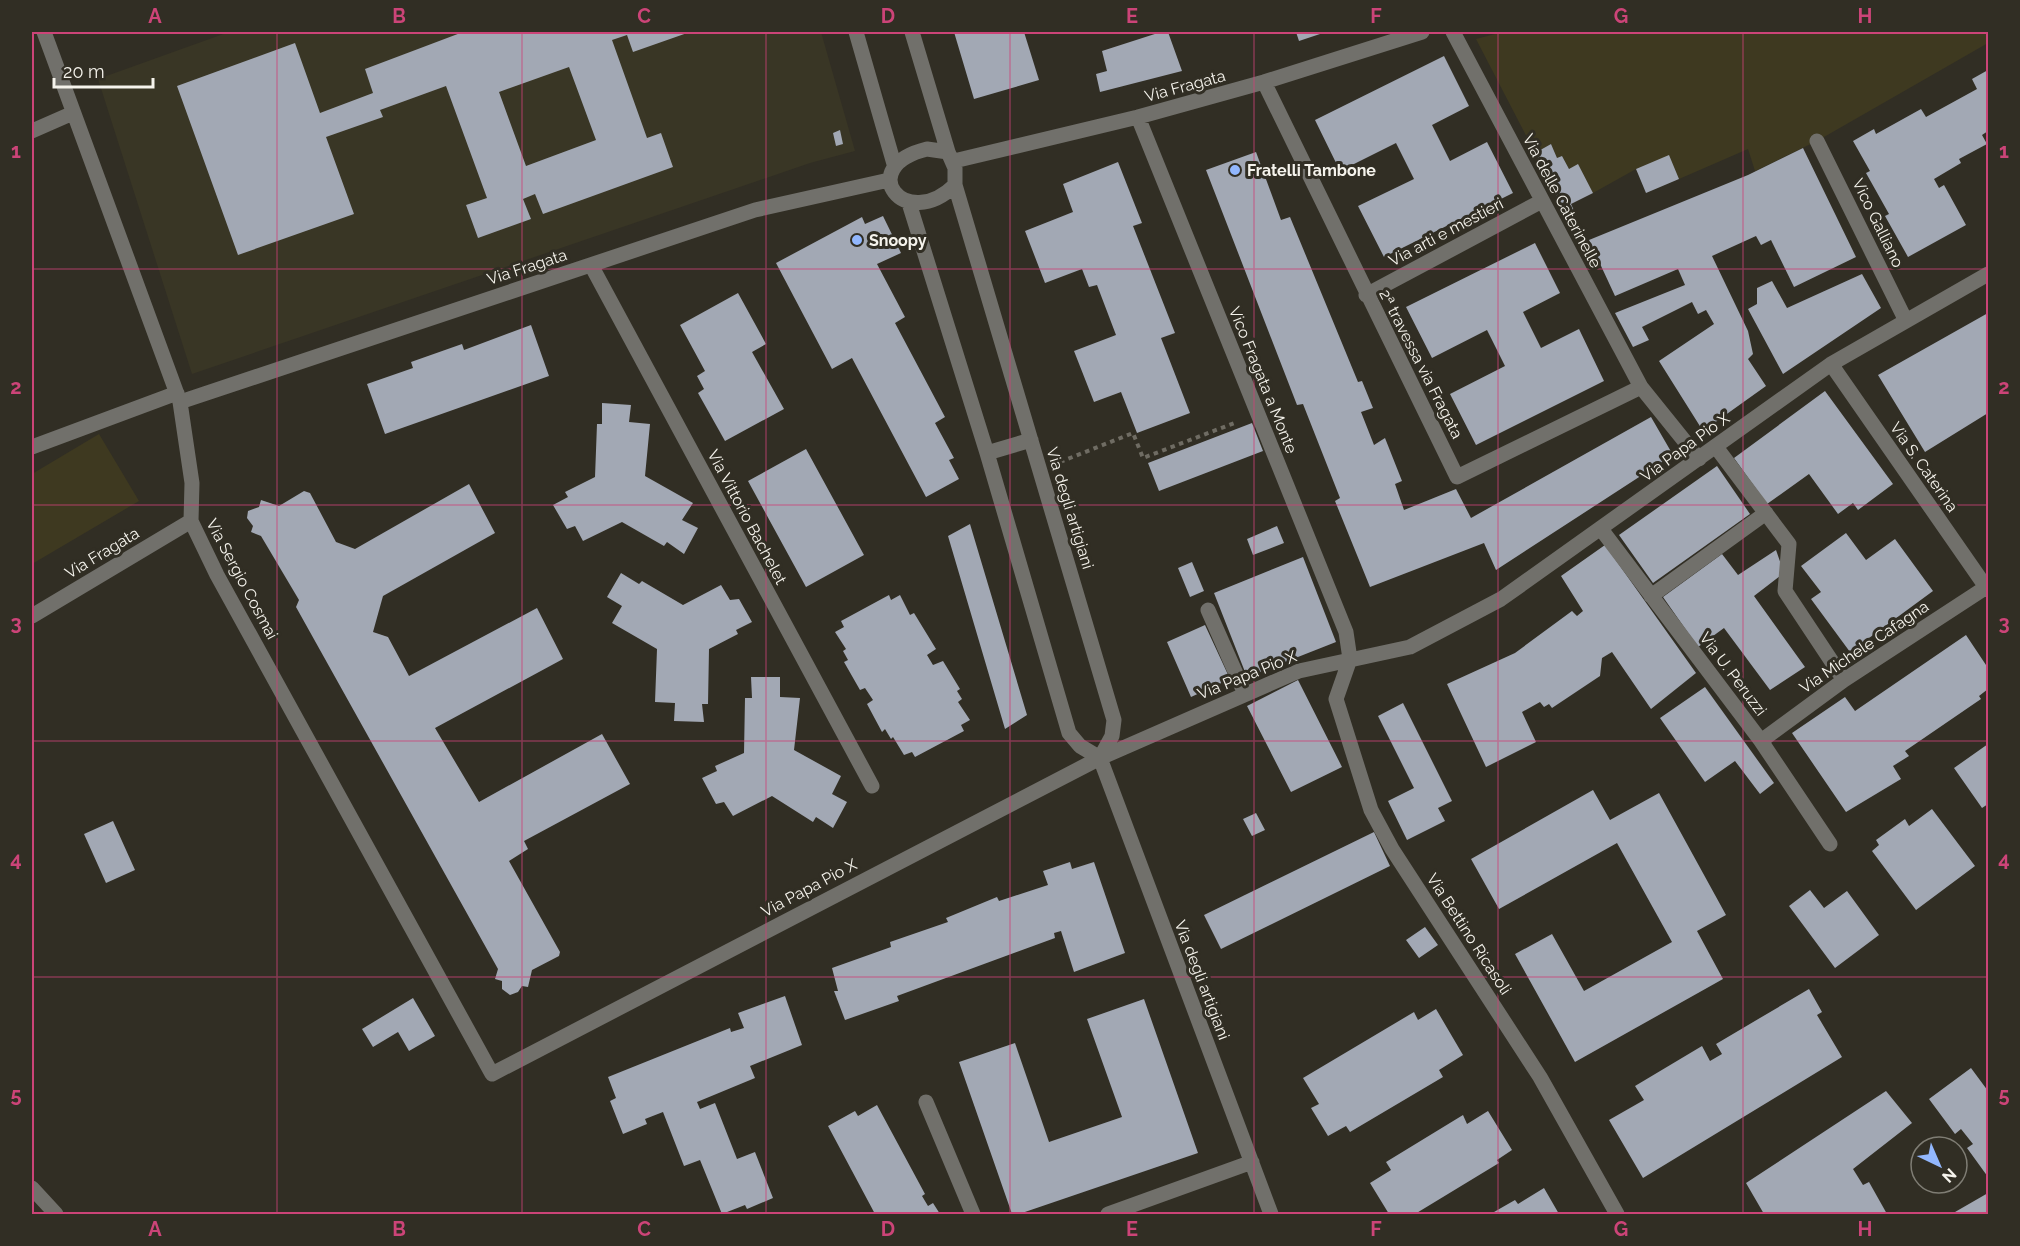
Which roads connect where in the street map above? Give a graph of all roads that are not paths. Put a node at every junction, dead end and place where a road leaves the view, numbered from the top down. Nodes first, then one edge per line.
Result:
1 (44, 32) edge
2 (856, 32) edge
3 (912, 32) edge
4 (1422, 32) edge
5 (1453, 32) edge
6 (1393, 36) edge
7 (1264, 82) junction
8 (73, 113) junction
9 (1138, 117) junction
10 (32, 131) edge
11 (1817, 141) dead end
12 (951, 157) junction
13 (894, 164) junction
14 (889, 180) junction
15 (955, 185) junction
16 (1542, 201) junction
17 (909, 203) junction
18 (591, 265) junction
19 (1989, 274) edge
20 (1366, 295) junction
21 (1906, 321) junction
22 (1831, 364) junction
23 (1641, 387) junction
24 (178, 397) junction
25 (1031, 440) junction
26 (32, 447) edge
27 (1716, 447) junction
28 (987, 453) junction
29 (1699, 459) junction
30 (1766, 513) junction
31 (191, 521) junction
32 (1601, 530) junction
33 (1988, 588) edge
34 (1651, 596) junction
35 (1209, 610) dead end
36 (32, 616) edge
37 (1350, 659) junction
38 (1844, 680) junction
39 (1245, 694) junction
40 (1761, 741) junction
41 (1100, 758) junction
42 (872, 786) dead end
43 (1830, 844) dead end
44 (492, 1074) joint
45 (926, 1102) dead end
46 (1251, 1162) junction
47 (32, 1188) edge
48 (56, 1215) edge
49 (973, 1215) edge
50 (1108, 1215) edge
51 (1271, 1215) edge
52 (1617, 1215) edge

1 - 8 street, Via Sergio Cosmai
2 - 13 street
3 - 12 street
4 - 6 street, Via Fragata
5 - 16 street, Via delle Caterinelle
6 - 7 street, Via Fragata
7 - 9 street, Via Fragata
7 - 20 street, 2ª travessa via Fragata
8 - 10 street
8 - 24 street, Via Sergio Cosmai
9 - 12 street, Via Fragata
9 - 37 street, Vico Fragata a Monte
11 - 21 street, Vico Galliano
12 - 13 street
12 - 15 street
13 - 14 street
14 - 17 street
14 - 18 street, Via Fragata
15 - 17 street
15 - 25 street, Via degli artigiani
16 - 20 street, Via arti e mestieri
16 - 23 street, Via delle Caterinelle
17 - 28 street
18 - 24 street, Via Fragata
18 - 42 street, Via Vittorio Bachelet
19 - 21 street, Via Papa Pio X
20 - 23 street, 2ª travessa via Fragata
21 - 22 street, Via Papa Pio X
22 - 27 street, Via Papa Pio X
22 - 33 street, Via S. Caterina
23 - 29 street, Via delle Caterinelle
24 - 26 street, Via Fragata
24 - 31 street, Via Sergio Cosmai
25 - 28 street, Via degli artigiani
25 - 41 street, Via degli artigiani
27 - 29 street, Via Papa Pio X
27 - 30 street
28 - 41 street
29 - 32 street, Via Papa Pio X
30 - 34 street
30 - 38 street
31 - 36 street, Via Fragata
31 - 44 street, Via Sergio Cosmai
32 - 34 street, Via U. Peruzzi
32 - 37 street, Via Papa Pio X
33 - 38 street, Via Michele Cafagna
34 - 40 street, Via U. Peruzzi
35 - 39 street
37 - 39 street, Via Papa Pio X
37 - 52 street, Via Bettino Ricasoli
38 - 40 street, Via Michele Cafagna
39 - 41 street, Via Papa Pio X
40 - 43 street, Via U. Peruzzi
41 - 44 street, Via Papa Pio X
41 - 46 street, Via degli artigiani
45 - 49 street
46 - 50 street
46 - 51 street, Via degli artigiani
47 - 48 street

